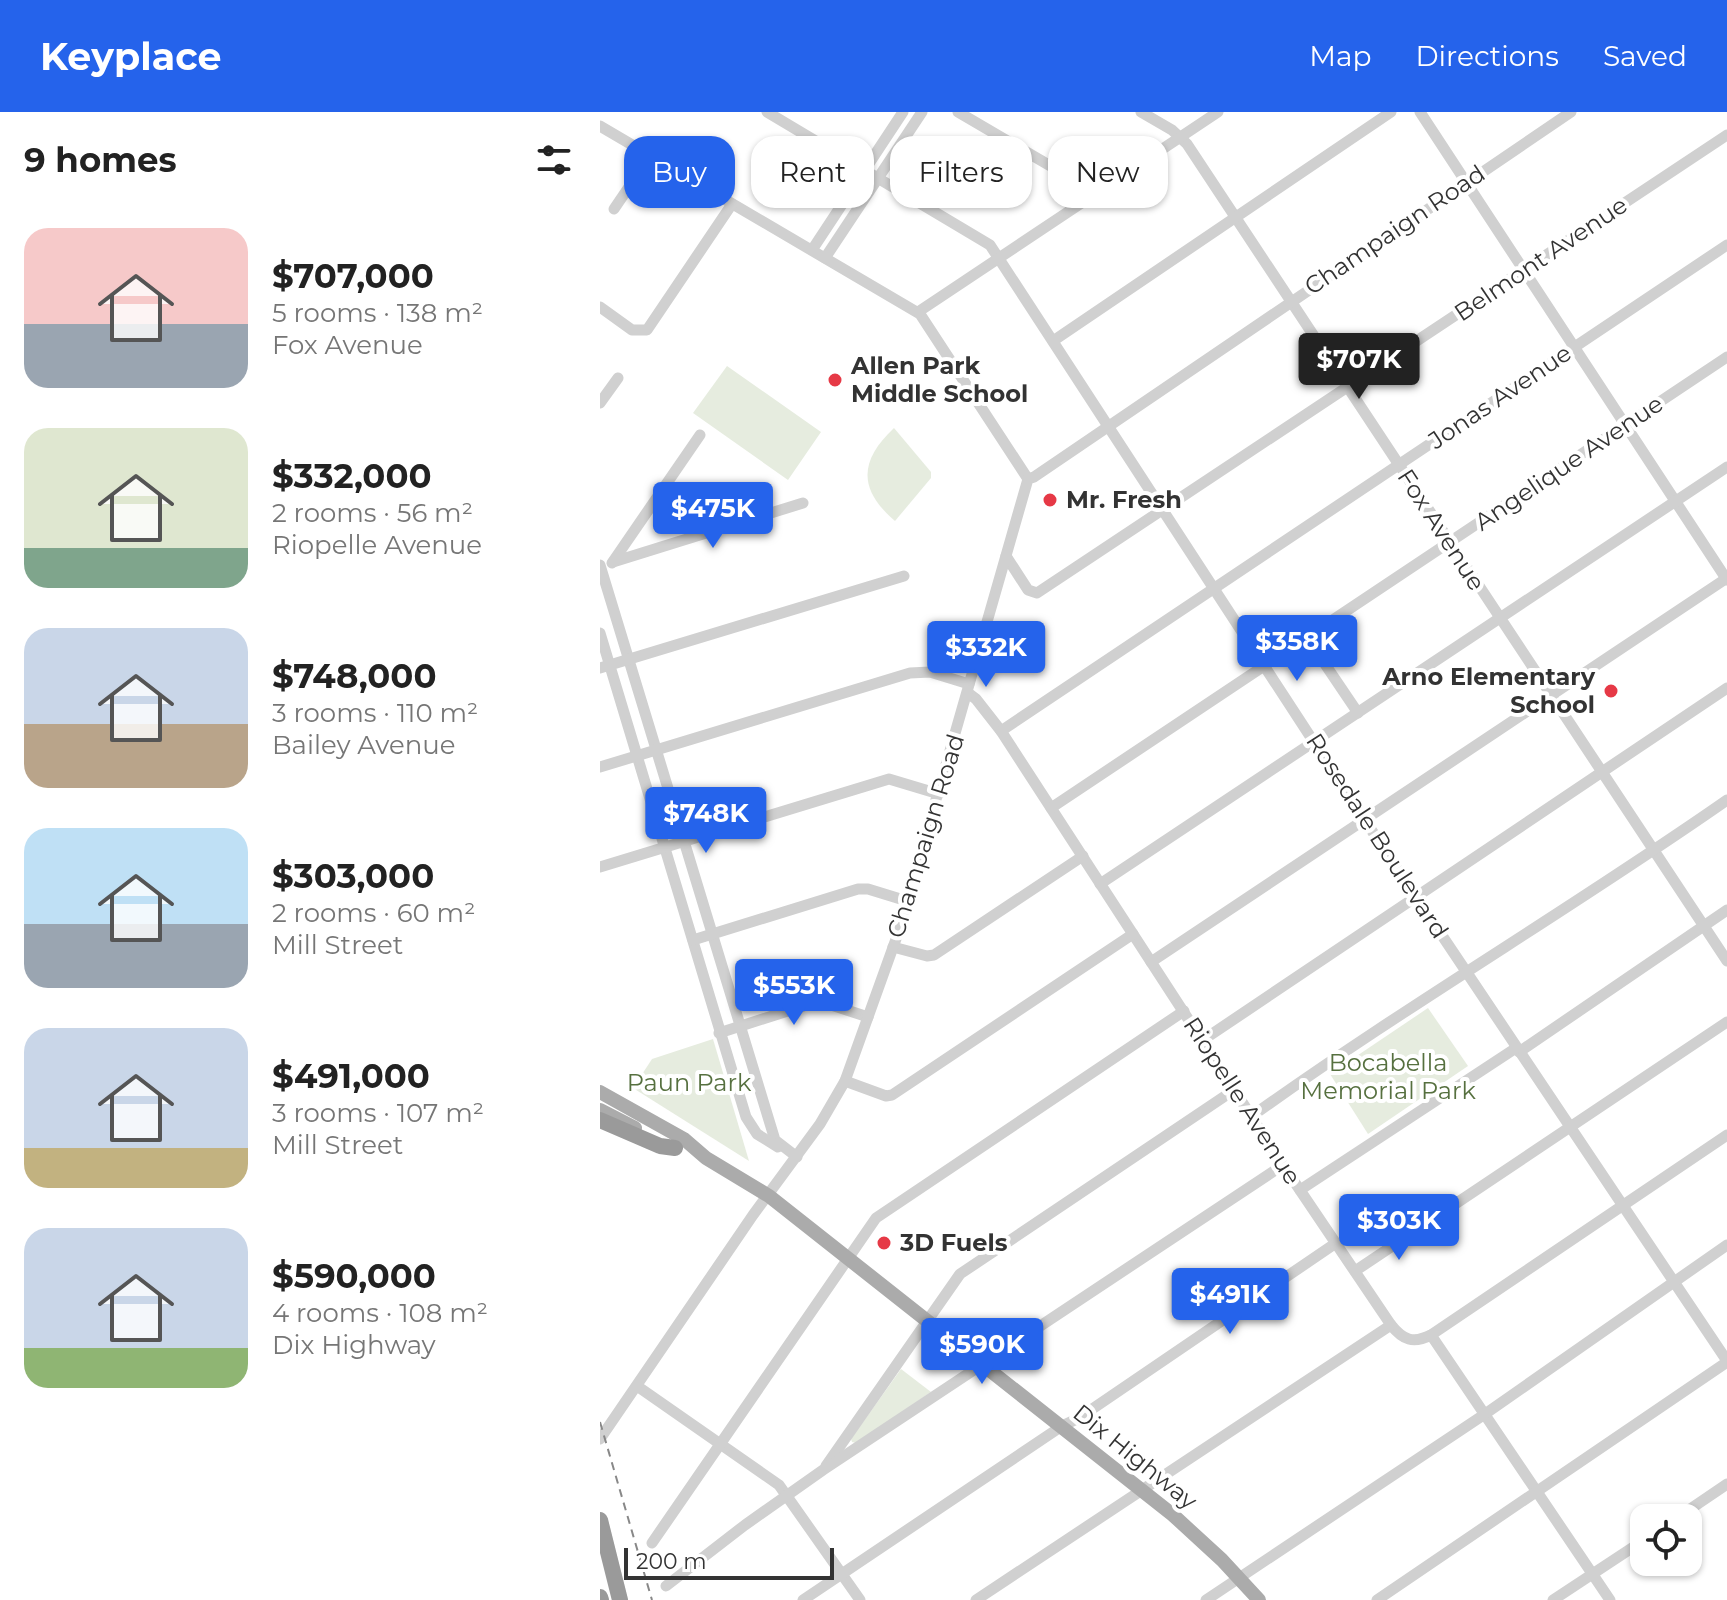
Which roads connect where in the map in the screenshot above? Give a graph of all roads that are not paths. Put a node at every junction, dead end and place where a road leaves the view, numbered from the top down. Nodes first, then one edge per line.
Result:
1 (767, 112) edge
2 (903, 112) edge
3 (922, 112) edge
4 (958, 112) edge
5 (1141, 112) edge
6 (1218, 112) edge
7 (1391, 112) edge
8 (1420, 112) edge
9 (1571, 112) edge
10 (600, 126) edge
11 (1727, 135) edge
12 (808, 136) edge
13 (1181, 137) junction
14 (624, 140) edge
15 (1168, 145) edge
16 (874, 156) edge
17 (1048, 165) edge
18 (874, 175) edge
19 (879, 178) junction
20 (1466, 182) junction
21 (624, 194) edge
22 (735, 206) edge
23 (729, 208) edge
24 (840, 208) edge
25 (1072, 208) edge
26 (614, 209) dead end
27 (1235, 217) junction
28 (1727, 245) edge
29 (812, 250) junction
30 (825, 258) junction
31 (999, 259) junction
32 (1524, 270) junction
33 (1290, 301) junction
34 (600, 307) edge
35 (918, 312) junction
36 (1053, 341) junction
37 (1575, 347) junction
38 (1727, 357) edge
39 (618, 378) dead end
40 (1348, 388) junction
41 (600, 403) edge
42 (1626, 425) junction
43 (1108, 426) junction
44 (700, 435) dead end
45 (1399, 465) junction
46 (1727, 467) edge
47 (1028, 479) junction
48 (1675, 502) junction
49 (803, 503) dead end
50 (1163, 510) junction
51 (1450, 544) junction
52 (1006, 556) junction
53 (613, 562) junction
54 (600, 565) edge
55 (904, 576) dead end
56 (1727, 578) edge
57 (1214, 587) junction
58 (1499, 619) junction
59 (600, 633) edge
60 (1306, 636) junction
61 (629, 660) junction
62 (1265, 664) junction
63 (605, 666) edge
64 (968, 688) junction
65 (1727, 688) edge
66 (1550, 696) junction
67 (1358, 713) junction
68 (1001, 731) junction
69 (1314, 742) junction
70 (656, 750) junction
71 (638, 755) junction
72 (600, 767) edge
73 (1601, 773) junction
74 (939, 794) junction
75 (1727, 800) edge
76 (1051, 808) junction
77 (1364, 819) junction
78 (684, 841) junction
79 (665, 847) junction
80 (1654, 852) junction
81 (1083, 856) junction
82 (600, 867) edge
83 (1100, 884) junction
84 (1415, 895) junction
85 (907, 901) junction
86 (1727, 910) edge
87 (1703, 926) junction
88 (712, 934) junction
89 (1133, 934) junction
90 (693, 940) junction
91 (893, 947) junction
92 (1727, 961) edge
93 (1151, 962) junction
94 (1465, 972) junction
95 (1184, 1011) junction
96 (868, 1017) junction
97 (1727, 1022) edge
98 (739, 1025) junction
99 (719, 1033) junction
100 (1203, 1040) junction
101 (1518, 1050) junction
102 (845, 1081) junction
103 (1234, 1090) junction
104 (600, 1092) edge
105 (600, 1110) edge
106 (1252, 1116) junction
107 (600, 1120) edge
108 (1570, 1127) junction
109 (1727, 1135) edge
110 (675, 1148) junction
111 (797, 1157) junction
112 (706, 1158) junction
113 (1283, 1165) junction
114 (1300, 1190) junction
115 (769, 1196) junction
116 (1623, 1207) junction
117 (1336, 1243) junction
118 (1727, 1245) edge
119 (849, 1257) junction
120 (1355, 1271) junction
121 (1673, 1281) junction
122 (926, 1319) junction
123 (1391, 1325) junction
124 (1431, 1335) junction
125 (1727, 1362) edge
126 (983, 1365) junction
127 (637, 1386) junction
128 (1485, 1414) junction
129 (1062, 1426) junction
130 (600, 1439) edge
131 (719, 1443) junction
132 (823, 1470) junction
133 (1727, 1484) edge
134 (1141, 1489) junction
135 (1537, 1491) junction
136 (788, 1494) junction
137 (1698, 1504) edge
138 (600, 1520) edge
139 (652, 1543) dead end
140 (1630, 1549) edge
141 (1593, 1573) junction
142 (842, 1574) junction
143 (1239, 1578) junction
144 (666, 1586) dead end
145 (620, 1600) edge
146 (803, 1600) edge
147 (860, 1600) edge
148 (976, 1600) edge
149 (1206, 1600) edge
150 (1259, 1600) edge
151 (1377, 1600) edge
152 (1553, 1600) edge
153 (1610, 1600) edge

1 - 12 street, Rosedale Boulevard
2 - 16 street
3 - 19 street
4 - 17 street
5 - 13 street, Fox Avenue
6 - 13 street
7 - 27 street
8 - 20 street
9 - 20 street, Champaign Road
10 - 14 street
11 - 32 street, Belmont Avenue
13 - 15 street
13 - 27 street, Fox Avenue
18 - 19 street, Rosedale Boulevard
19 - 30 street
19 - 31 street, Rosedale Boulevard
20 - 32 street
20 - 33 street, Champaign Road
21 - 26 street
22 - 29 street
23 - 34 street
24 - 29 street
25 - 31 street
27 - 33 street, Fox Avenue
27 - 36 street
28 - 37 street, Jonas Avenue
29 - 30 street
30 - 35 street
31 - 35 street
31 - 36 street, Rosedale Boulevard
32 - 37 street
32 - 40 street, Belmont Avenue
33 - 40 street, Fox Avenue
33 - 43 street, Champaign Road
35 - 47 street
36 - 43 street, Rosedale Boulevard
37 - 42 street
37 - 45 street, Jonas Avenue
38 - 42 street, Angelique Avenue
39 - 41 street
40 - 45 street, Fox Avenue
40 - 50 street, Belmont Avenue
42 - 48 street
42 - 51 street, Angelique Avenue
43 - 47 street, Champaign Road
43 - 50 street, Rosedale Boulevard
44 - 53 street
45 - 51 street, Fox Avenue
45 - 57 street, Jonas Avenue
46 - 48 street
47 - 52 street, Champaign Road
48 - 56 street
48 - 58 street
49 - 53 street
50 - 52 street, Belmont Avenue
50 - 57 street, Rosedale Boulevard
51 - 58 street, Fox Avenue
51 - 60 street, Angelique Avenue
52 - 64 street, Champaign Road
53 - 54 street
54 - 61 street
55 - 61 street
56 - 66 street
57 - 62 street, Rosedale Boulevard
57 - 68 street, Jonas Avenue
58 - 66 street, Fox Avenue
58 - 67 street
59 - 63 street
60 - 62 street, Angelique Avenue
60 - 67 street
61 - 63 street
61 - 70 street
62 - 69 street, Rosedale Boulevard
62 - 76 street, Angelique Avenue
63 - 71 street
64 - 68 street, Riopelle Avenue
64 - 70 street
64 - 74 street, Champaign Road
65 - 73 street
66 - 73 street, Fox Avenue
66 - 77 street
67 - 69 street
68 - 76 street, Riopelle Avenue
69 - 77 street, Rosedale Boulevard
69 - 83 street
70 - 71 street
70 - 78 street
71 - 72 street
71 - 79 street
73 - 80 street, Fox Avenue
73 - 84 street
74 - 78 street
74 - 85 street, Champaign Road
75 - 80 street
76 - 81 street, Riopelle Avenue
77 - 84 street, Rosedale Boulevard
77 - 93 street
78 - 79 street
78 - 88 street
79 - 82 street
79 - 90 street
80 - 87 street, Fox Avenue
80 - 94 street
81 - 83 street, Riopelle Avenue
81 - 91 street
83 - 89 street, Riopelle Avenue
84 - 94 street, Rosedale Boulevard
84 - 100 street
85 - 88 street
85 - 91 street, Champaign Road
86 - 87 street
87 - 92 street, Fox Avenue
87 - 101 street
88 - 90 street
88 - 98 street
89 - 93 street, Riopelle Avenue
89 - 102 street
90 - 99 street
91 - 96 street, Champaign Road
93 - 95 street, Riopelle Avenue
94 - 101 street, Rosedale Boulevard
94 - 106 street
95 - 100 street, Riopelle Avenue
95 - 119 street
96 - 98 street
96 - 102 street, Champaign Road
97 - 108 street
98 - 99 street
98 - 111 street
99 - 111 street
100 - 103 street, Riopelle Avenue
101 - 108 street, Rosedale Boulevard
101 - 114 street
102 - 111 street, Champaign Road
103 - 106 street, Riopelle Avenue
103 - 122 street
104 - 112 main road, Dix Highway
105 - 110 main road, Dix Highway
106 - 113 street, Riopelle Avenue
107 - 110 highway
108 - 116 street, Rosedale Boulevard
108 - 120 street
109 - 116 street
110 - 112 main road, Dix Highway
111 - 115 street, Champaign Road
112 - 115 main road, Dix Highway
113 - 114 street, Riopelle Avenue
113 - 126 street
114 - 117 street, Riopelle Avenue
115 - 119 main road, Dix Highway
115 - 127 street, Champaign Road
116 - 121 street, Rosedale Boulevard
116 - 124 street
117 - 120 street, Riopelle Avenue
117 - 129 street
118 - 121 street
119 - 122 main road, Dix Highway
119 - 131 street
120 - 123 street, Riopelle Avenue
121 - 125 street, Rosedale Boulevard
121 - 128 street
122 - 126 main road, Dix Highway
122 - 132 street
123 - 124 street
123 - 134 street
124 - 128 street
125 - 135 street
126 - 129 main road, Dix Highway
126 - 132 street
127 - 130 street, Champaign Road
127 - 131 street
128 - 135 street
128 - 143 street
129 - 134 main road, Dix Highway
129 - 142 street
131 - 136 street
131 - 139 street
132 - 136 street
133 - 137 street
134 - 143 main road, Dix Highway
134 - 148 street
135 - 141 street
135 - 151 street
136 - 142 street
136 - 144 street
138 - 145 highway
140 - 141 street
141 - 152 street
141 - 153 street
142 - 146 street
142 - 147 street
143 - 149 street
143 - 150 main road, Dix Highway

